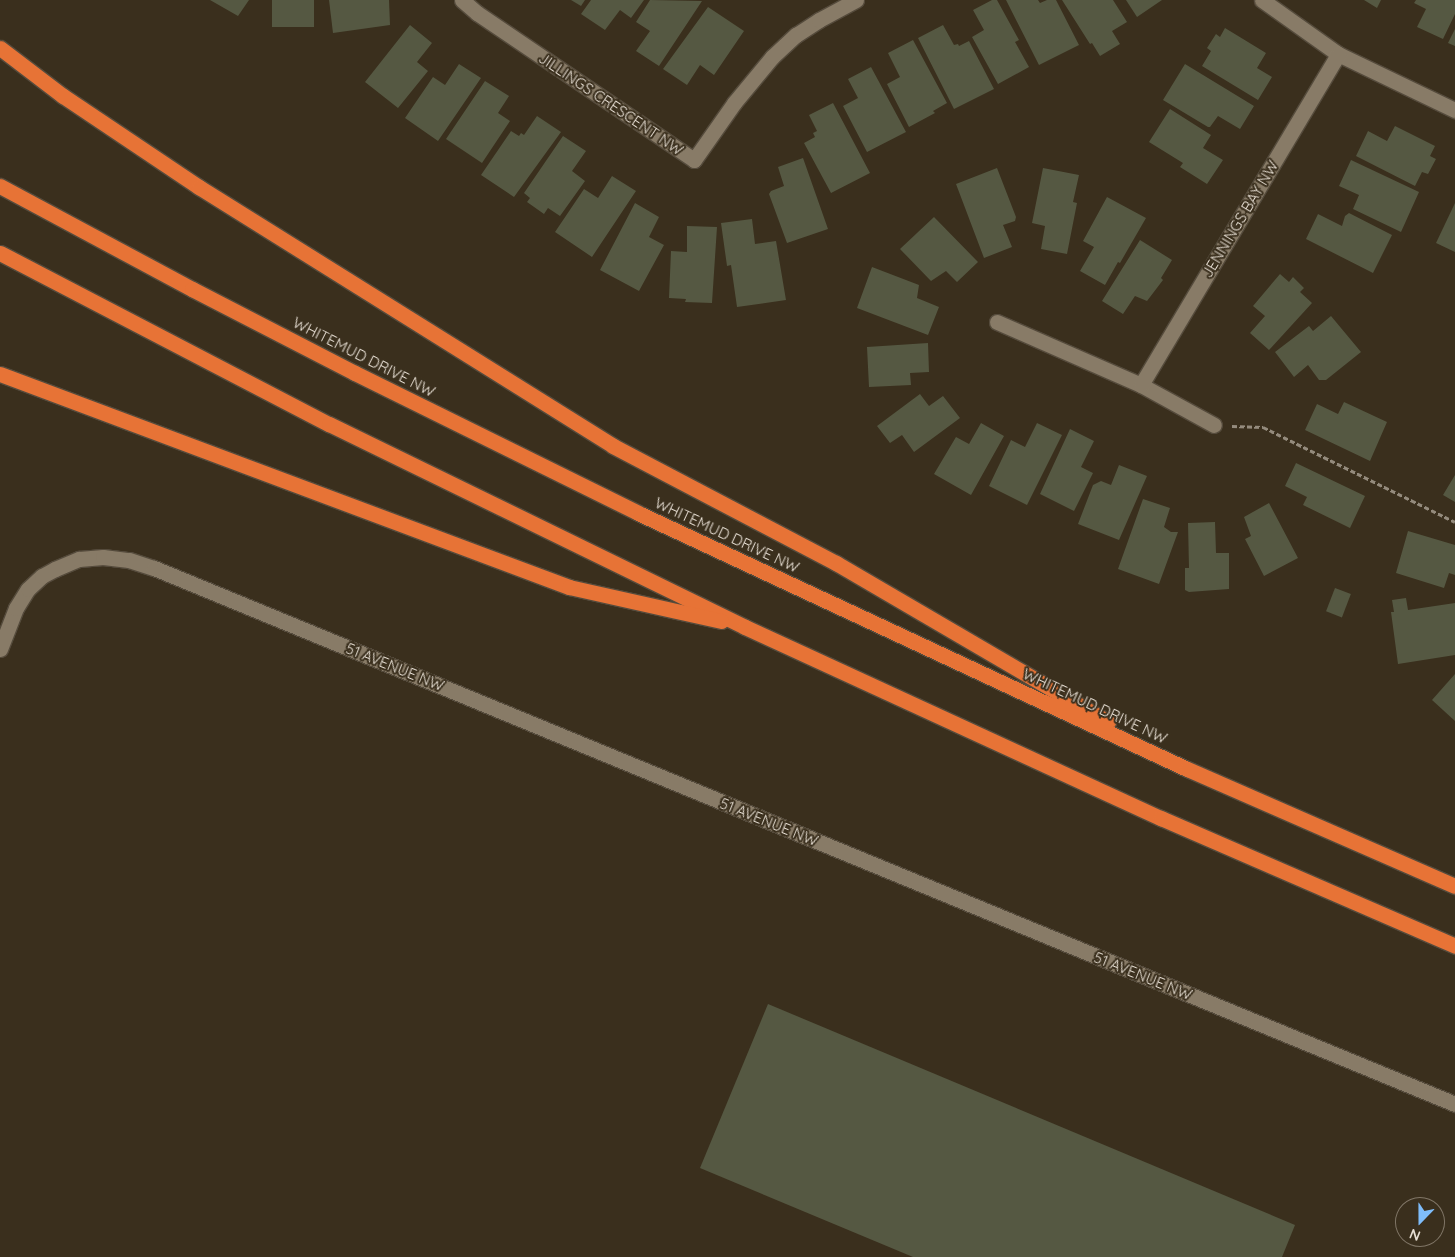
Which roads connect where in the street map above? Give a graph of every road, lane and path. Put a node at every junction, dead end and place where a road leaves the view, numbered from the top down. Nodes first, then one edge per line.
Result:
1 (462, 0) edge
2 (856, 0) edge
3 (1262, 0) edge
4 (0, 48) edge
5 (1338, 54) junction
6 (1455, 110) edge
7 (0, 186) edge
8 (0, 252) edge
9 (998, 322) dead end
10 (0, 374) edge
11 (1141, 385) junction
12 (1214, 425) joint
13 (1455, 522) edge
14 (746, 627) junction
15 (0, 649) edge
16 (1187, 768) junction
17 (1455, 886) edge
18 (1455, 946) edge
19 (1455, 1104) edge

1 - 2 street, JILLINGS CRESCENT NW
3 - 5 street
4 - 16 highway
5 - 6 street
5 - 11 street, JENNINGS BAY NW
7 - 16 highway, WHITEMUD DRIVE NW
8 - 14 highway
9 - 11 street
10 - 14 highway
11 - 12 street
12 - 13 path
14 - 18 highway
15 - 19 street, 51 AVENUE NW
16 - 17 highway, WHITEMUD DRIVE NW

